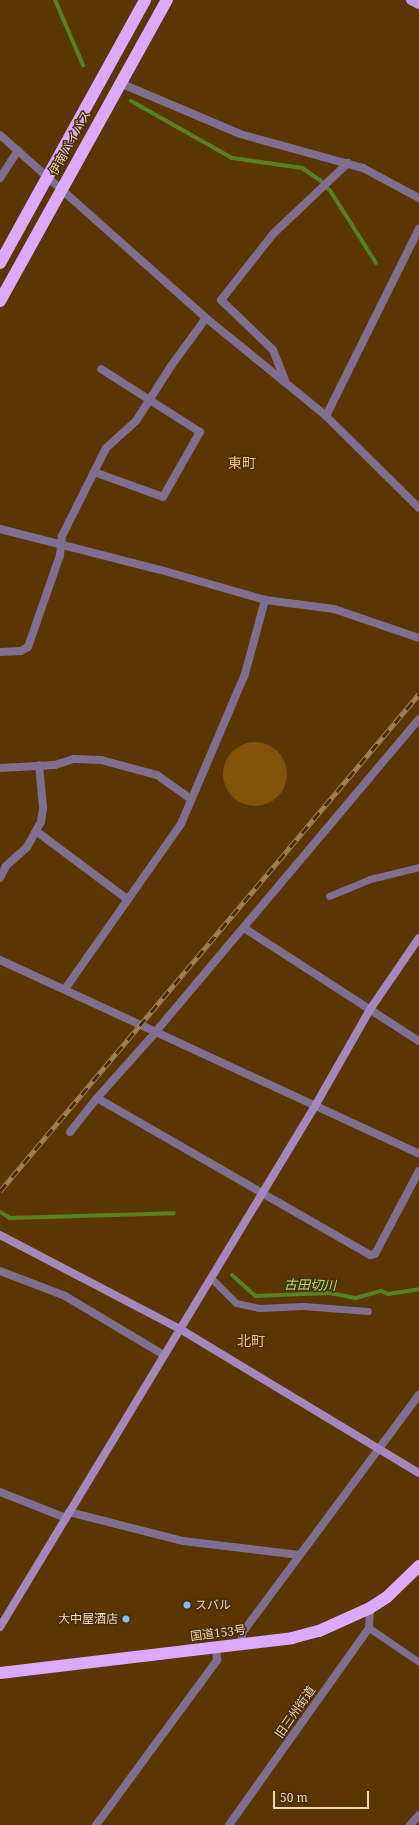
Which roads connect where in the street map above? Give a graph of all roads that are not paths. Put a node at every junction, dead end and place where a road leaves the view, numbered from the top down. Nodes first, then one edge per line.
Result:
1 (145, 0) edge
2 (167, 0) edge
3 (411, 0) edge
4 (419, 4) edge
5 (120, 83) junction
6 (0, 135) edge
7 (18, 150) junction
8 (348, 163) junction
9 (48, 177) junction
10 (0, 178) edge
11 (60, 189) junction
12 (419, 198) edge
13 (419, 229) edge
14 (0, 263) edge
15 (0, 301) edge
16 (206, 318) junction
17 (101, 369) dead end
18 (285, 381) junction
19 (149, 400) junction
20 (326, 416) junction
21 (94, 472) junction
22 (419, 508) edge
23 (0, 529) edge
24 (62, 546) junction
25 (265, 600) junction
26 (419, 638) edge
27 (0, 652) edge
28 (419, 719) edge
29 (39, 765) junction
30 (0, 768) edge
31 (191, 800) junction
32 (36, 831) junction
33 (419, 867) edge
34 (0, 878) edge
35 (329, 896) dead end
36 (127, 899) junction
37 (244, 928) junction
38 (419, 938) edge
39 (0, 960) edge
40 (64, 990) junction
41 (371, 1008) junction
42 (155, 1033) junction
43 (419, 1041) edge
44 (97, 1098) junction
45 (315, 1106) junction
46 (70, 1132) dead end
47 (419, 1154) edge
48 (419, 1171) edge
49 (261, 1194) junction
50 (0, 1234) edge
51 (0, 1270) edge
52 (211, 1278) junction
53 (368, 1311) dead end
54 (180, 1329) junction
55 (164, 1355) junction
56 (419, 1395) edge
57 (377, 1448) junction
58 (419, 1473) edge
59 (0, 1492) edge
60 (67, 1515) junction
61 (299, 1555) junction
62 (419, 1566) edge
63 (370, 1608) junction
64 (0, 1627) edge
65 (369, 1628) junction
66 (242, 1644) junction
67 (216, 1648) junction
68 (419, 1662) edge
69 (0, 1673) edge
70 (419, 1815) edge
71 (96, 1825) edge
72 (229, 1825) edge
73 (410, 1825) edge

1 - 9 highway, 伊南バイパス
2 - 5 highway, 伊南バイパス
3 - 4 main road
5 - 8 street
5 - 11 highway, 伊南バイパス
6 - 7 street
7 - 9 street
7 - 10 street
8 - 12 street
8 - 18 street
9 - 11 street
9 - 14 highway, 伊南バイパス
11 - 15 highway, 伊南バイパス
11 - 16 street
13 - 20 street
16 - 18 street
16 - 19 street
17 - 19 street
18 - 20 street
19 - 21 street
19 - 21 street
20 - 22 street
21 - 24 street
23 - 24 street
24 - 25 street
24 - 27 street
25 - 26 street
25 - 31 street
28 - 37 street
29 - 30 street
29 - 31 street
29 - 32 street
31 - 36 street
32 - 34 street
32 - 36 street
33 - 35 lane
36 - 40 street
37 - 41 street
37 - 42 street
38 - 41 street
39 - 40 street
40 - 42 street
41 - 43 street
41 - 45 street
42 - 44 street
42 - 45 street
44 - 46 street
44 - 49 street
45 - 47 street
45 - 49 street
48 - 49 street
49 - 52 street
50 - 54 street
51 - 55 street
52 - 53 lane
52 - 54 street
54 - 55 street
54 - 57 street
55 - 60 street
56 - 57 street
57 - 58 street
57 - 61 street
59 - 60 street
60 - 61 street
60 - 64 street
61 - 66 street
62 - 63 highway, 国道153号
63 - 65 street
63 - 66 highway, 国道153号
65 - 68 lane
65 - 72 street, 旧三州街道
66 - 67 highway, 国道153号
67 - 69 highway, 国道153号
67 - 71 street
70 - 73 street

